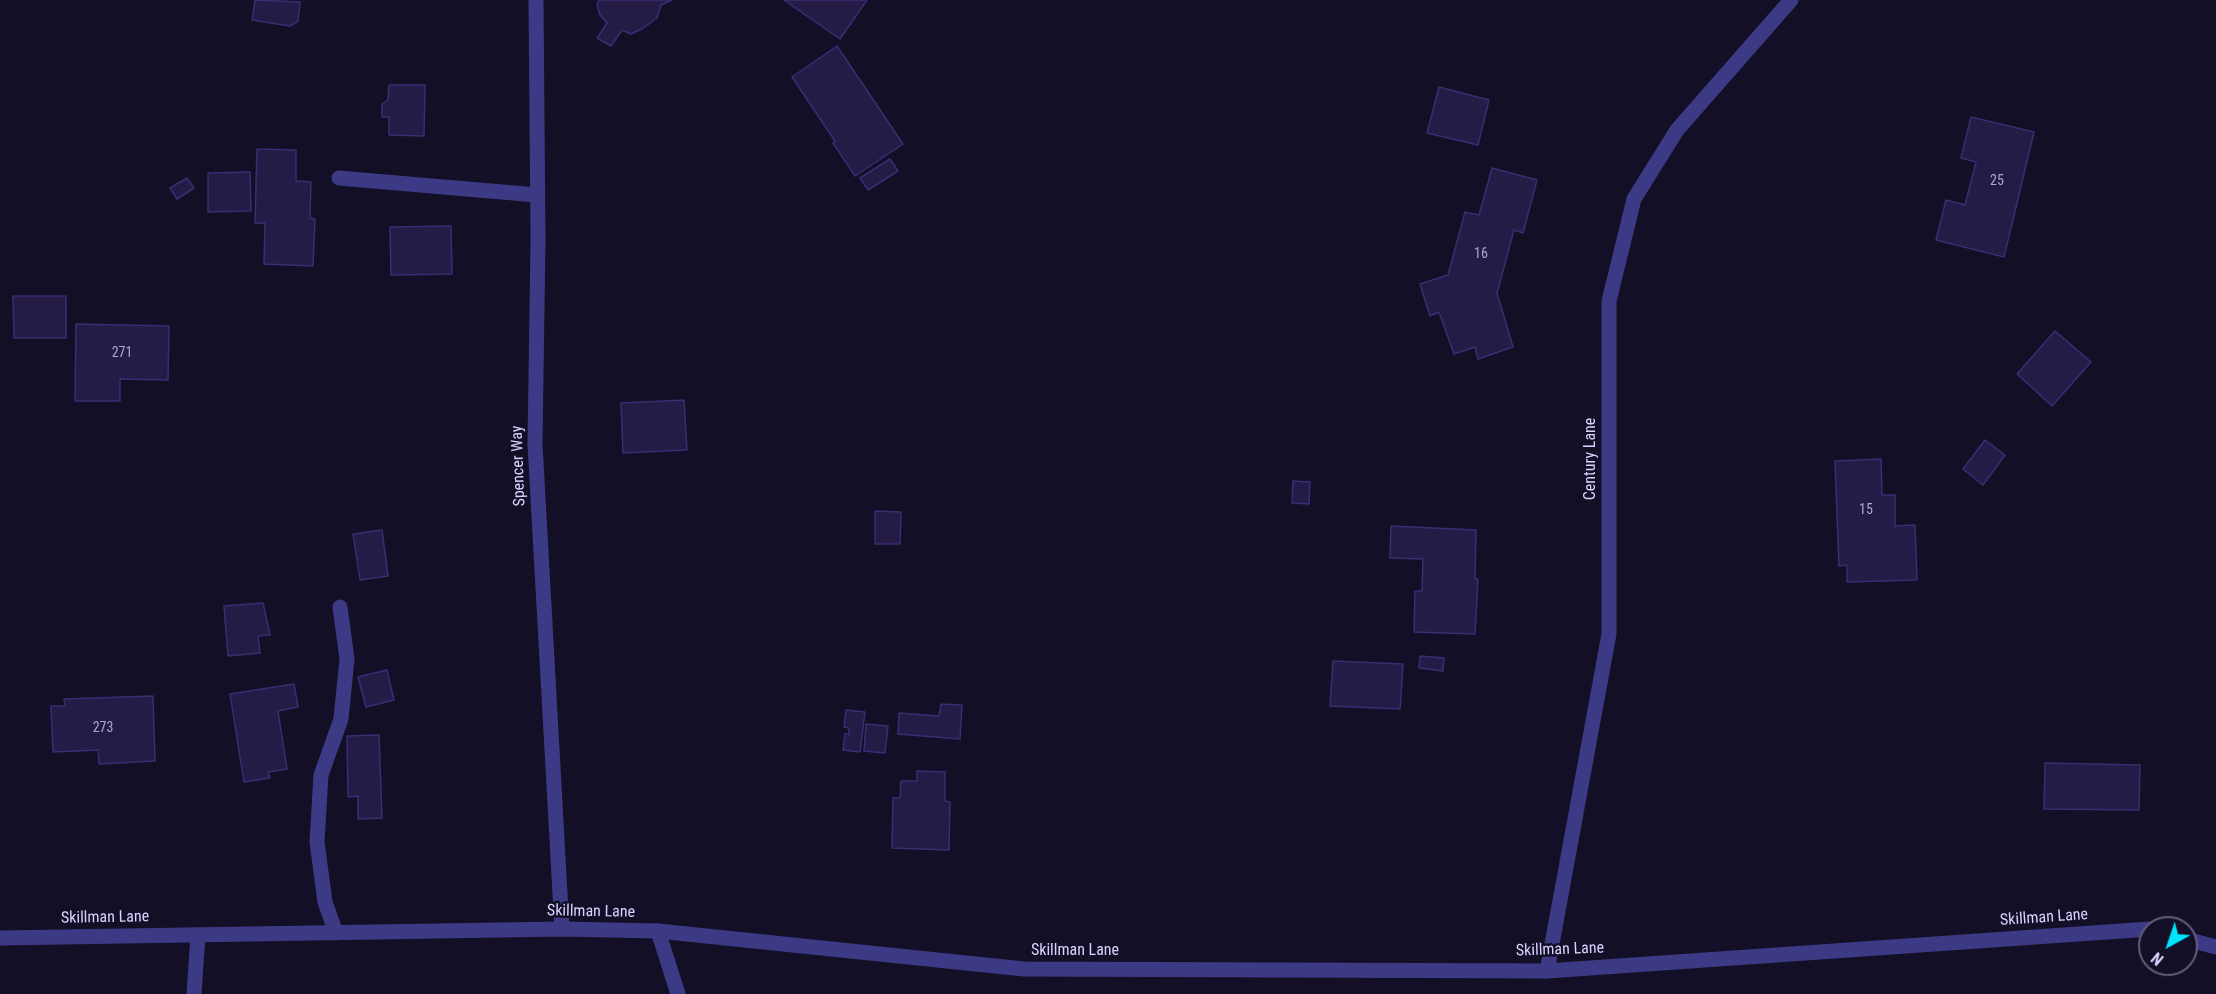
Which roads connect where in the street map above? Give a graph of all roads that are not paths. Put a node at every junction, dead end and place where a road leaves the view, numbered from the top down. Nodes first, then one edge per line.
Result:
1 (536, 0) edge
2 (1791, 0) edge
3 (339, 178) dead end
4 (537, 195) junction
5 (340, 607) dead end
6 (562, 929) junction
7 (2138, 930) edge
8 (658, 931) junction
9 (336, 933) junction
10 (198, 935) junction
11 (0, 938) edge
12 (2198, 942) edge
13 (2216, 947) edge
14 (1547, 971) junction
15 (194, 994) edge
16 (678, 994) edge

1 - 4 street, Spencer Way
2 - 14 street, Century Lane
3 - 4 street
4 - 6 street, Spencer Way
5 - 9 street
6 - 8 street, Skillman Lane
6 - 9 street, Skillman Lane
7 - 14 street, Skillman Lane
8 - 14 street, Skillman Lane
8 - 16 street
9 - 10 street, Skillman Lane
10 - 11 street, Skillman Lane
10 - 15 street
12 - 13 street

